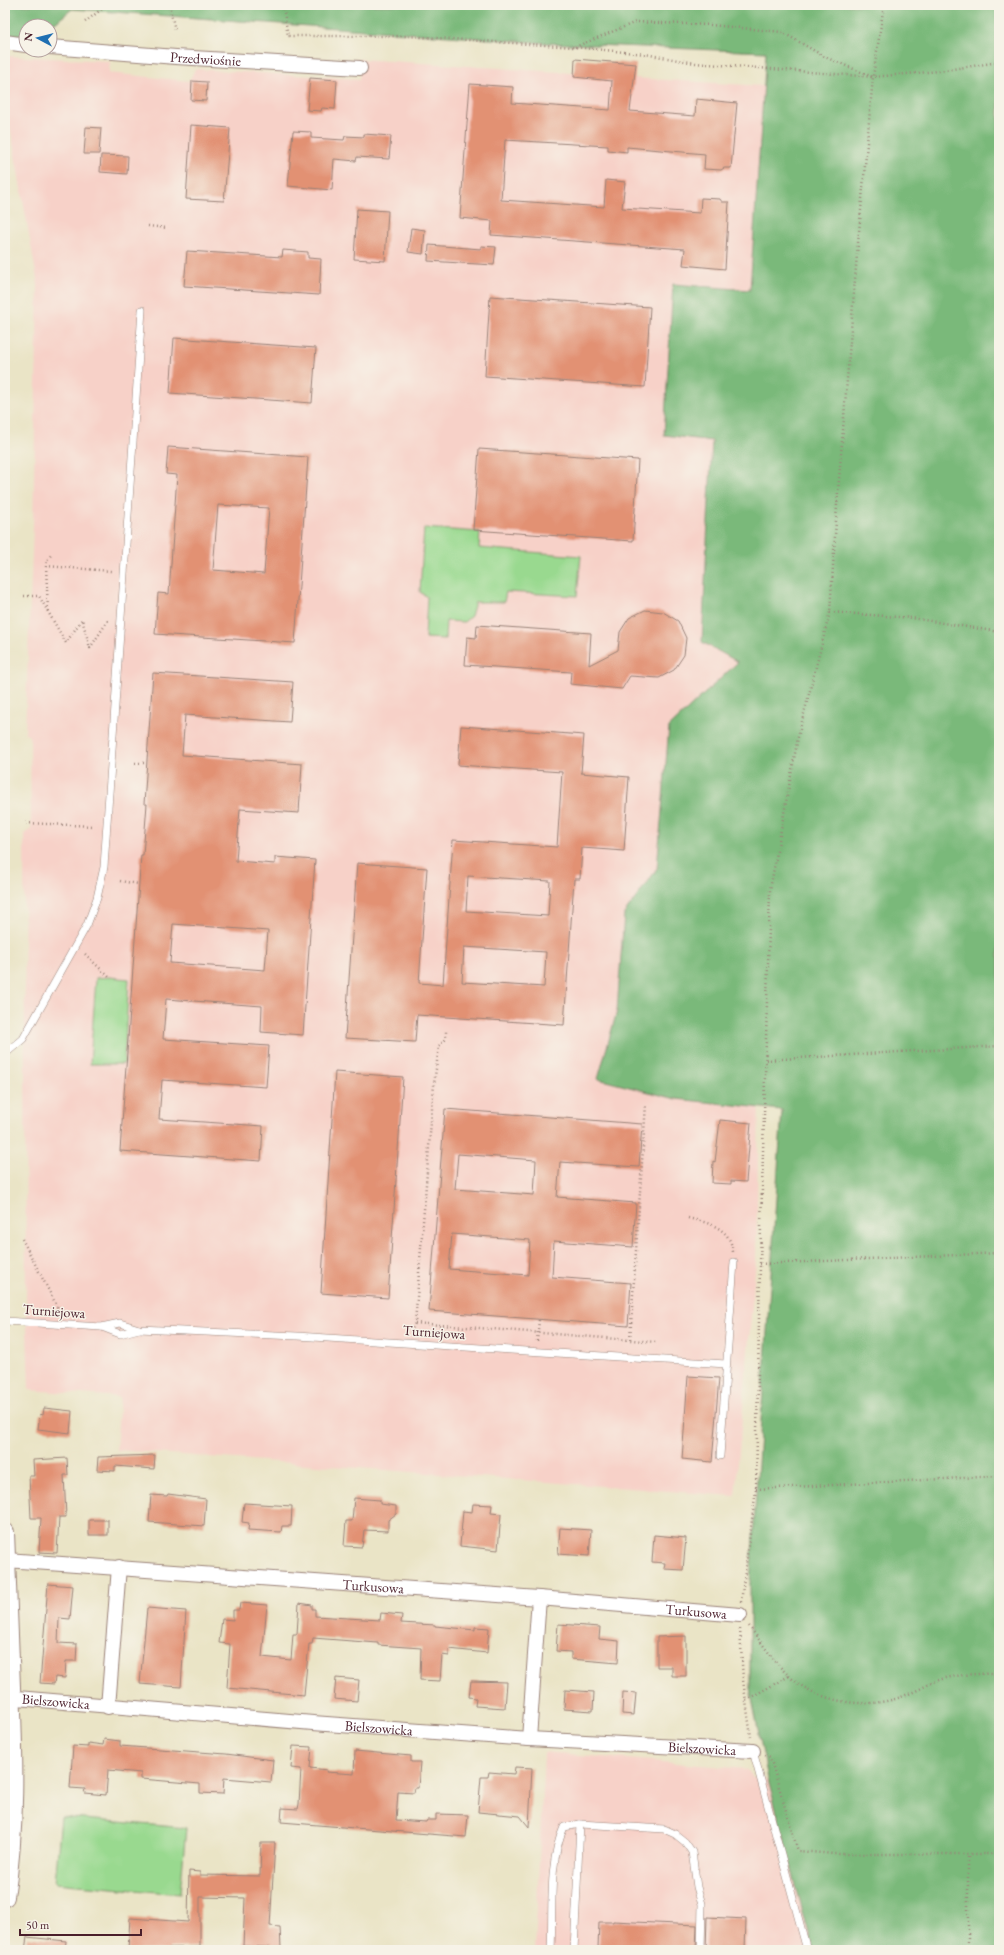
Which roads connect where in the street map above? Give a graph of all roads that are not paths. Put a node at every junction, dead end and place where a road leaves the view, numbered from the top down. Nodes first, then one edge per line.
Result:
1 (5, 42) edge
2 (18, 43) edge
3 (58, 48) edge
4 (360, 68) dead end
5 (142, 310) dead end
6 (5, 1054) edge
7 (734, 1262) road end
8 (5, 1321) edge
9 (101, 1327) junction
10 (140, 1329) junction
11 (726, 1364) junction
12 (720, 1456) dead end
13 (5, 1532) edge
14 (6, 1560) junction
15 (119, 1568) junction
16 (539, 1598) junction
17 (740, 1615) road end
18 (8, 1698) edge
19 (108, 1707) junction
20 (529, 1739) junction
21 (753, 1751) joint
22 (580, 1824) junction
23 (5, 1897) edge
24 (551, 1950) edge
25 (574, 1950) edge
26 (701, 1950) edge
27 (806, 1950) edge

1 - 2 street
3 - 4 street, Przedwiośnie
5 - 6 lane
7 - 11 lane
8 - 9 lane, Turniejowa
9 - 10 lane, Turniejowa
9 - 10 lane, Turniejowa
10 - 11 lane, Turniejowa
11 - 12 lane
13 - 14 street
14 - 15 street, Turkusowa
14 - 18 street
15 - 16 street, Turkusowa
15 - 19 street
16 - 17 street, Turkusowa
16 - 20 street
18 - 19 street, Bielszowicka
18 - 23 street
19 - 20 street, Bielszowicka
20 - 21 street, Bielszowicka
21 - 27 lane
22 - 24 lane
22 - 25 lane
22 - 26 lane

